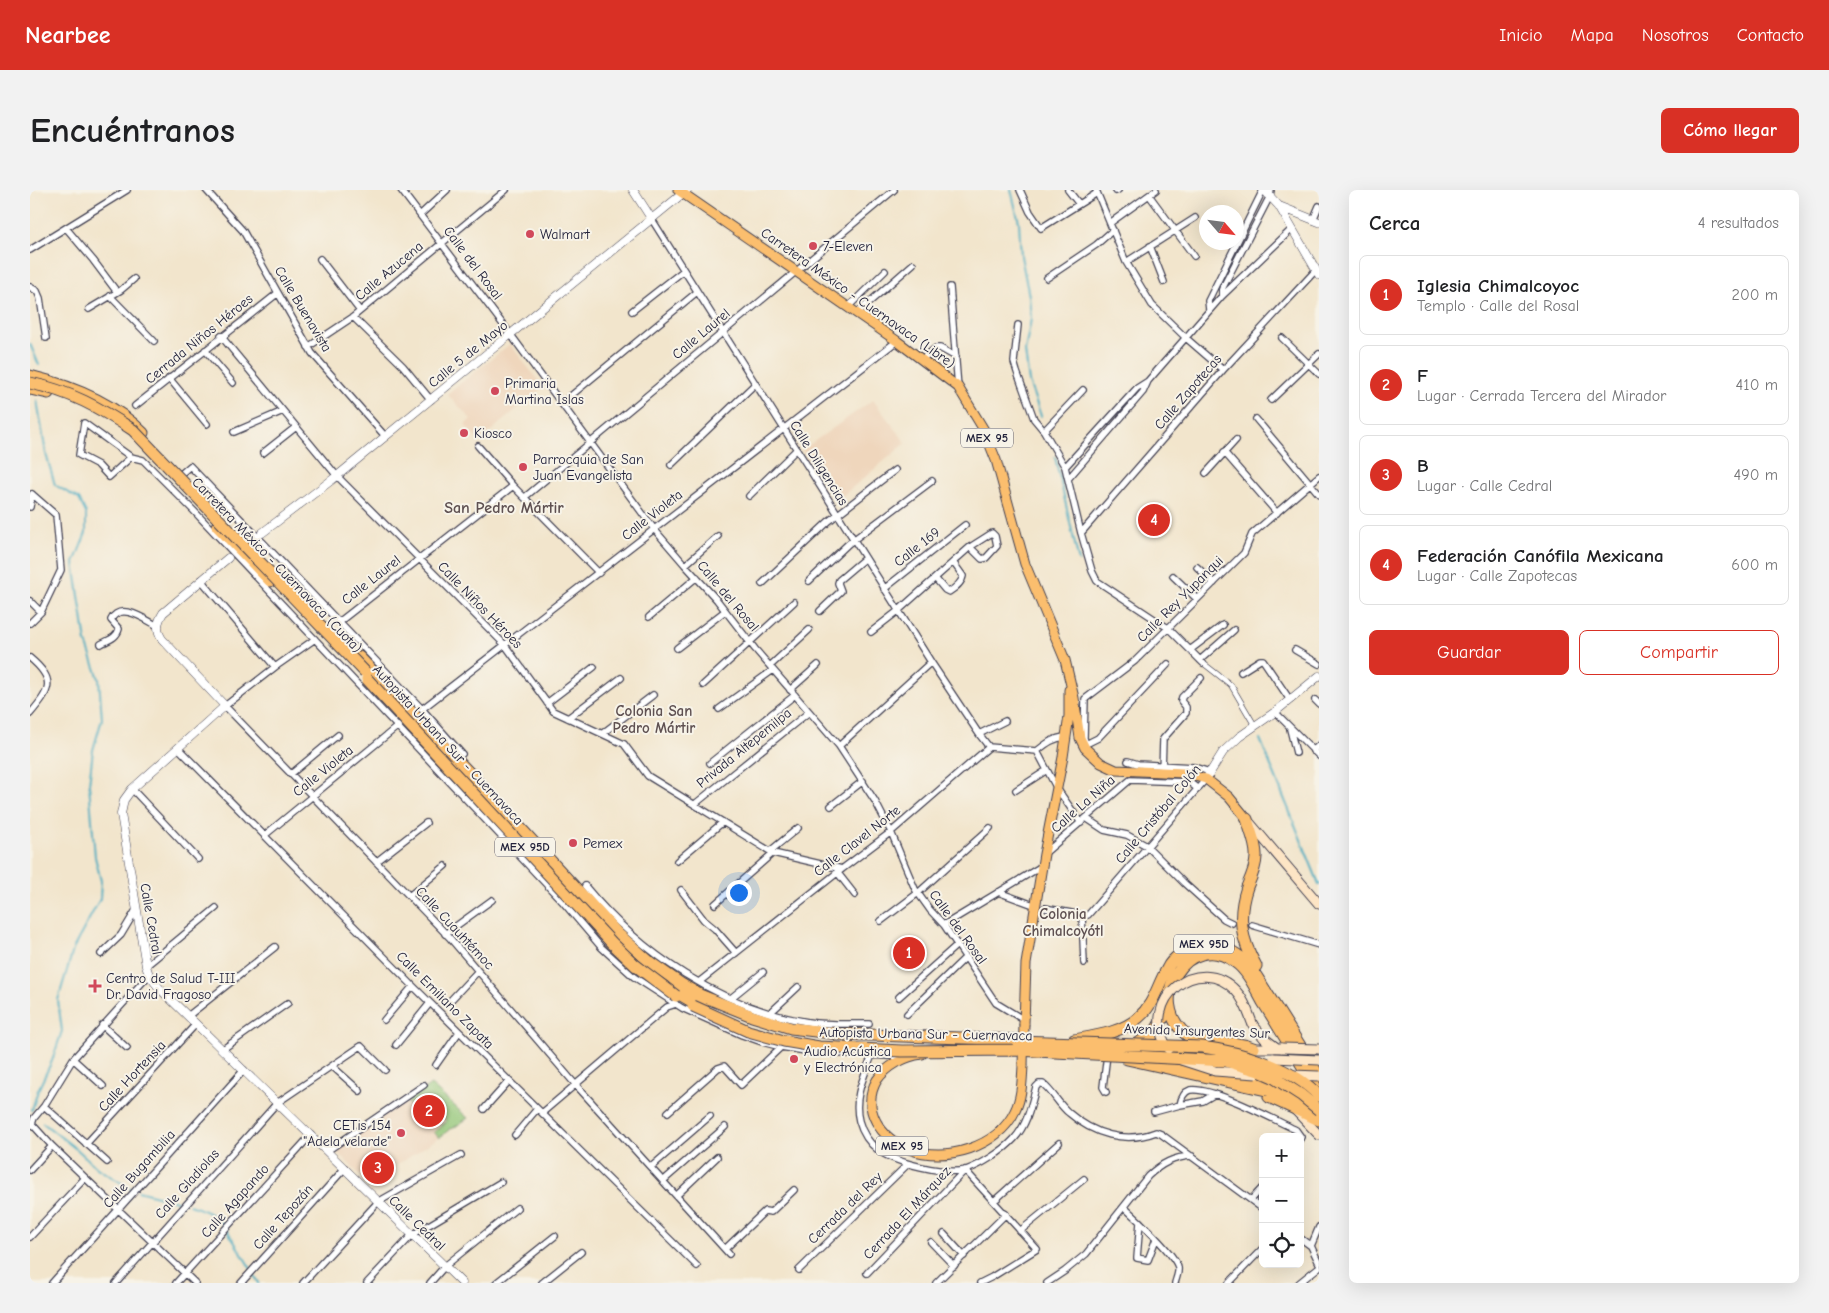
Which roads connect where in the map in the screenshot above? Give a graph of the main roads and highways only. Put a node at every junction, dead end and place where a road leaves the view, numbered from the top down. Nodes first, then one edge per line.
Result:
1 (682, 191) edge
2 (30, 376) edge
3 (30, 386) edge
4 (60, 391) junction
5 (1069, 682) junction
6 (1066, 737) junction
7 (1085, 745) junction
8 (462, 754) road end
9 (476, 780) junction
10 (1247, 819) junction
11 (1319, 904) edge
12 (1257, 984) junction
13 (1169, 998) junction
14 (1074, 1040) junction
15 (1138, 1043) junction
16 (1253, 1048) junction
17 (1280, 1048) junction
18 (964, 1049) junction
19 (1319, 1049) edge
20 (1107, 1055) junction
21 (1319, 1060) edge
22 (1319, 1076) edge
23 (1225, 1080) junction
24 (1319, 1083) edge
25 (1247, 1086) junction
26 (1319, 1092) edge
27 (1319, 1096) edge
28 (1294, 1108) junction
29 (1319, 1112) edge
30 (1319, 1120) edge
31 (1319, 1135) edge

1 - 5 main road, Carretera México - Cuernavaca (Libre) / MEX 95
2 - 4 highway, Carretera México - Cuernavaca (Cuota) / MEX 95D
3 - 4 highway, Carretera México - Cuernavaca (Cuota) / MEX 95D
3 - 27 highway, Autopista Urbana Sur - Cuernavaca, bridge
3 - 29 highway, Autopista Urbana Sur - Cuernavaca, bridge
4 - 9 highway, Carretera México - Cuernavaca (Cuota) / MEX 95D
4 - 18 highway, Carretera México - Cuernavaca (Cuota) / MEX 95D
5 - 6 main road, Carretera México - Cuernavaca (Libre) / MEX 95
5 - 7 main road, Carretera México - Cuernavaca (Libre) / MEX 95
6 - 7 main road
6 - 18 main road, Carretera México - Cuernavaca (Libre) / MEX 95, bridge
7 - 10 main road
8 - 9 highway
9 - 14 highway, Carretera México - Cuernavaca (Cuota) / MEX 95D
10 - 11 main road
10 - 12 highway
12 - 13 highway
12 - 14 highway, MEX 95D
12 - 22 highway
12 - 26 highway
13 - 15 highway
13 - 16 highway
14 - 15 main road, Avenida Insurgentes Sur
15 - 16 main road, Avenida Insurgentes Sur
16 - 17 main road, Avenida Insurgentes Sur
17 - 19 main road, Avenida Insurgentes Sur, bridge
17 - 22 main road, bridge
18 - 20 highway, Carretera México - Cuernavaca (Cuota) / MEX 95D
20 - 21 main road, Avenida Insurgentes Sur, bridge
20 - 23 highway, Carretera México - Cuernavaca (Cuota)
23 - 24 highway, bridge
23 - 25 highway
25 - 28 highway
25 - 29 highway
28 - 30 highway
28 - 31 main road

